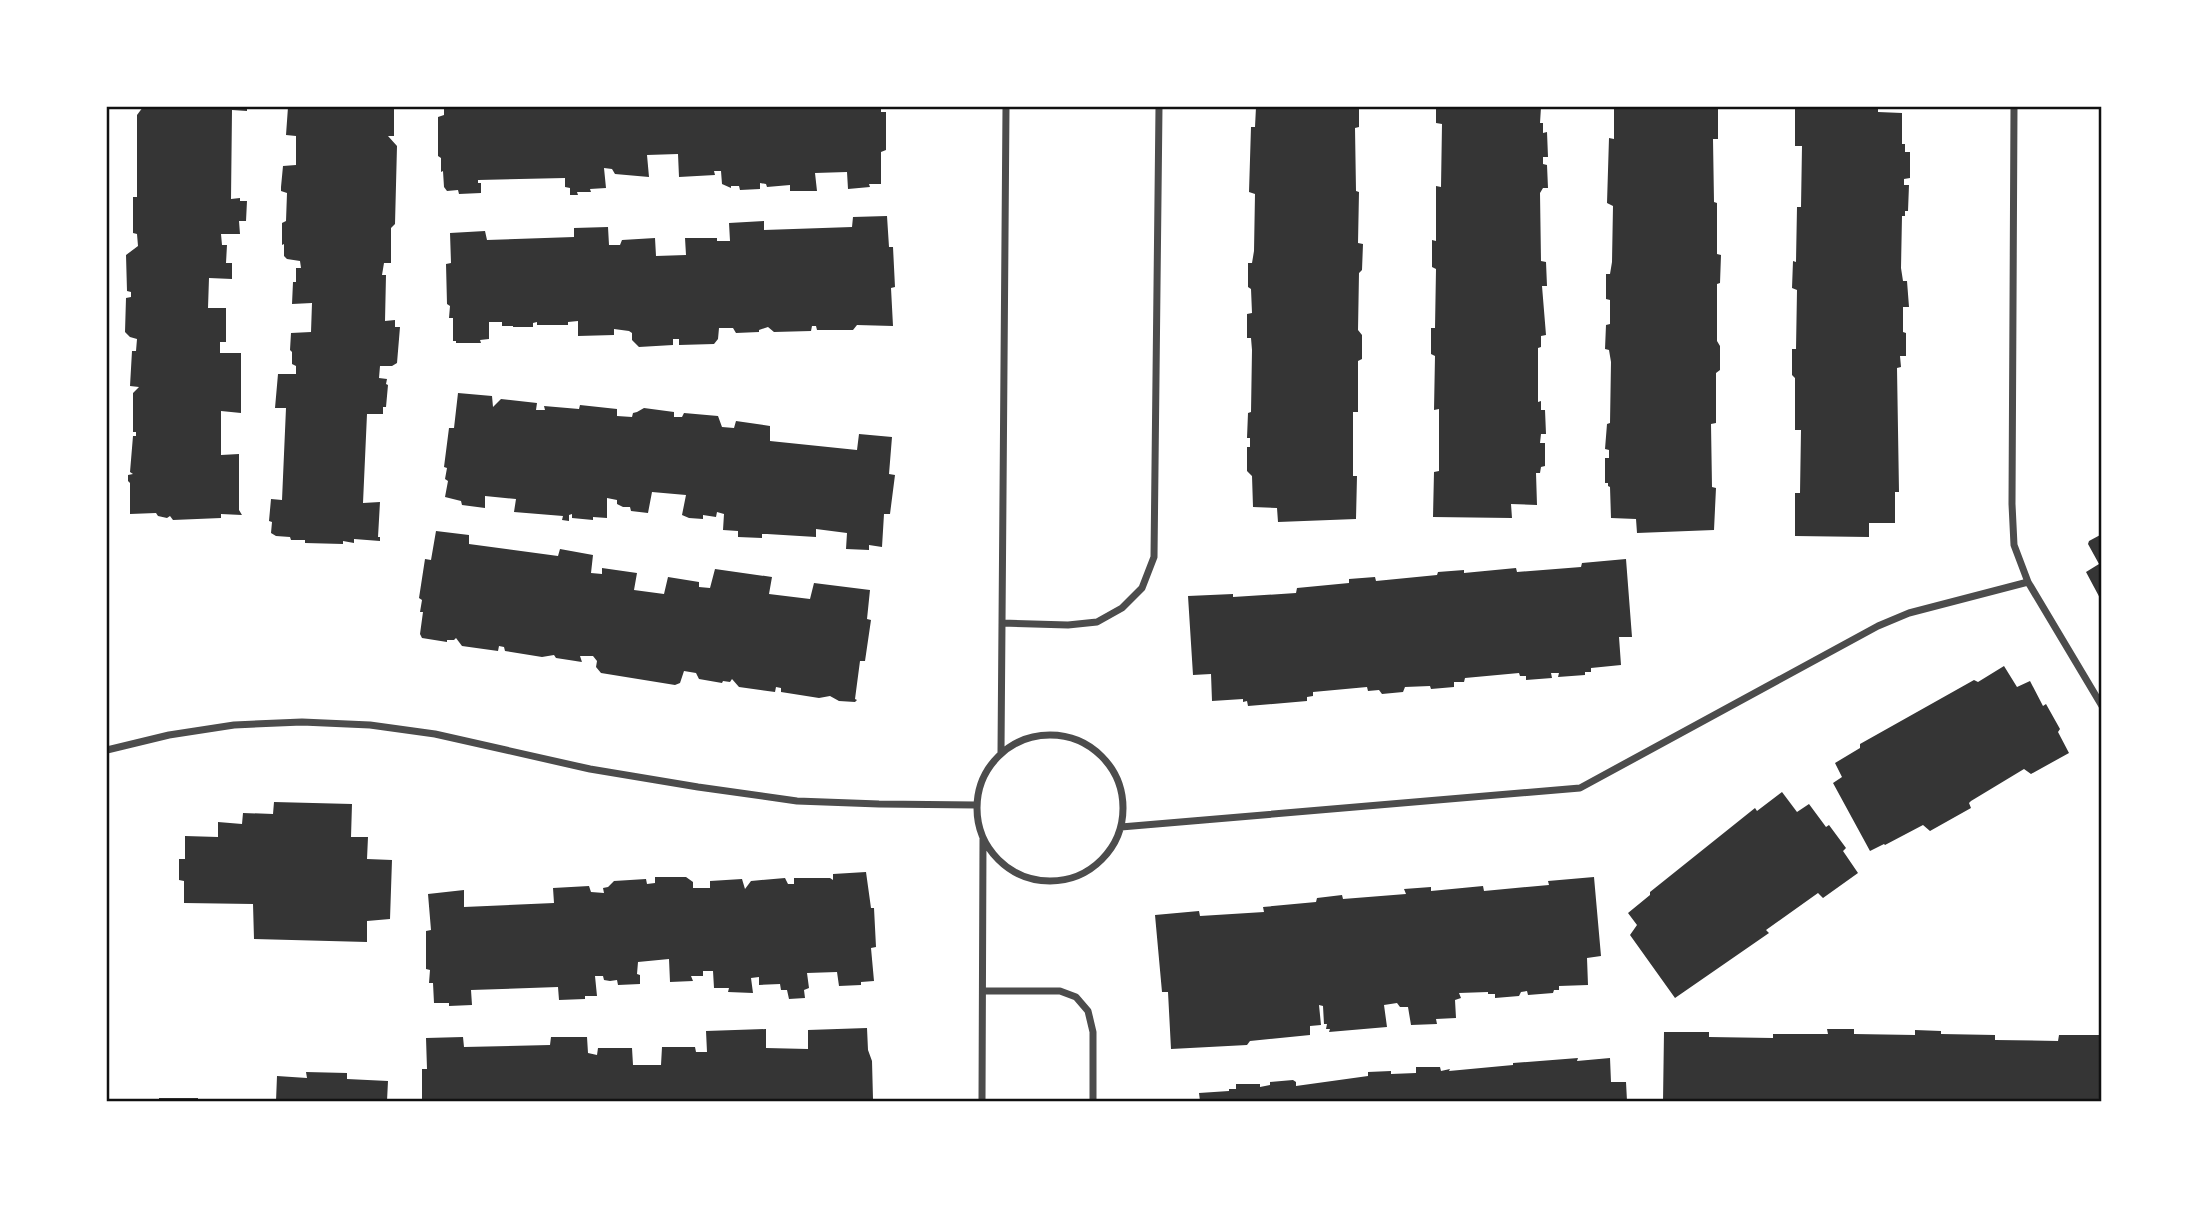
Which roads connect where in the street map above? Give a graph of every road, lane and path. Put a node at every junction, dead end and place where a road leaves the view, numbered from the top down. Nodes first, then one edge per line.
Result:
1 (1006, 107) edge
2 (1158, 107) edge
3 (2014, 107) edge
4 (2028, 582) junction
5 (1002, 623) junction
6 (2102, 706) edge
7 (107, 750) edge
8 (1001, 752) junction
9 (976, 804) junction
10 (1121, 827) junction
11 (983, 839) junction
12 (983, 991) junction
13 (982, 1101) edge
14 (1093, 1101) edge

1 - 5 street
2 - 5 street
3 - 4 street
4 - 6 street
4 - 10 street
5 - 8 street
7 - 9 street
8 - 9 street
8 - 10 street
9 - 11 street
10 - 11 street
11 - 12 street
12 - 13 street
12 - 14 street

